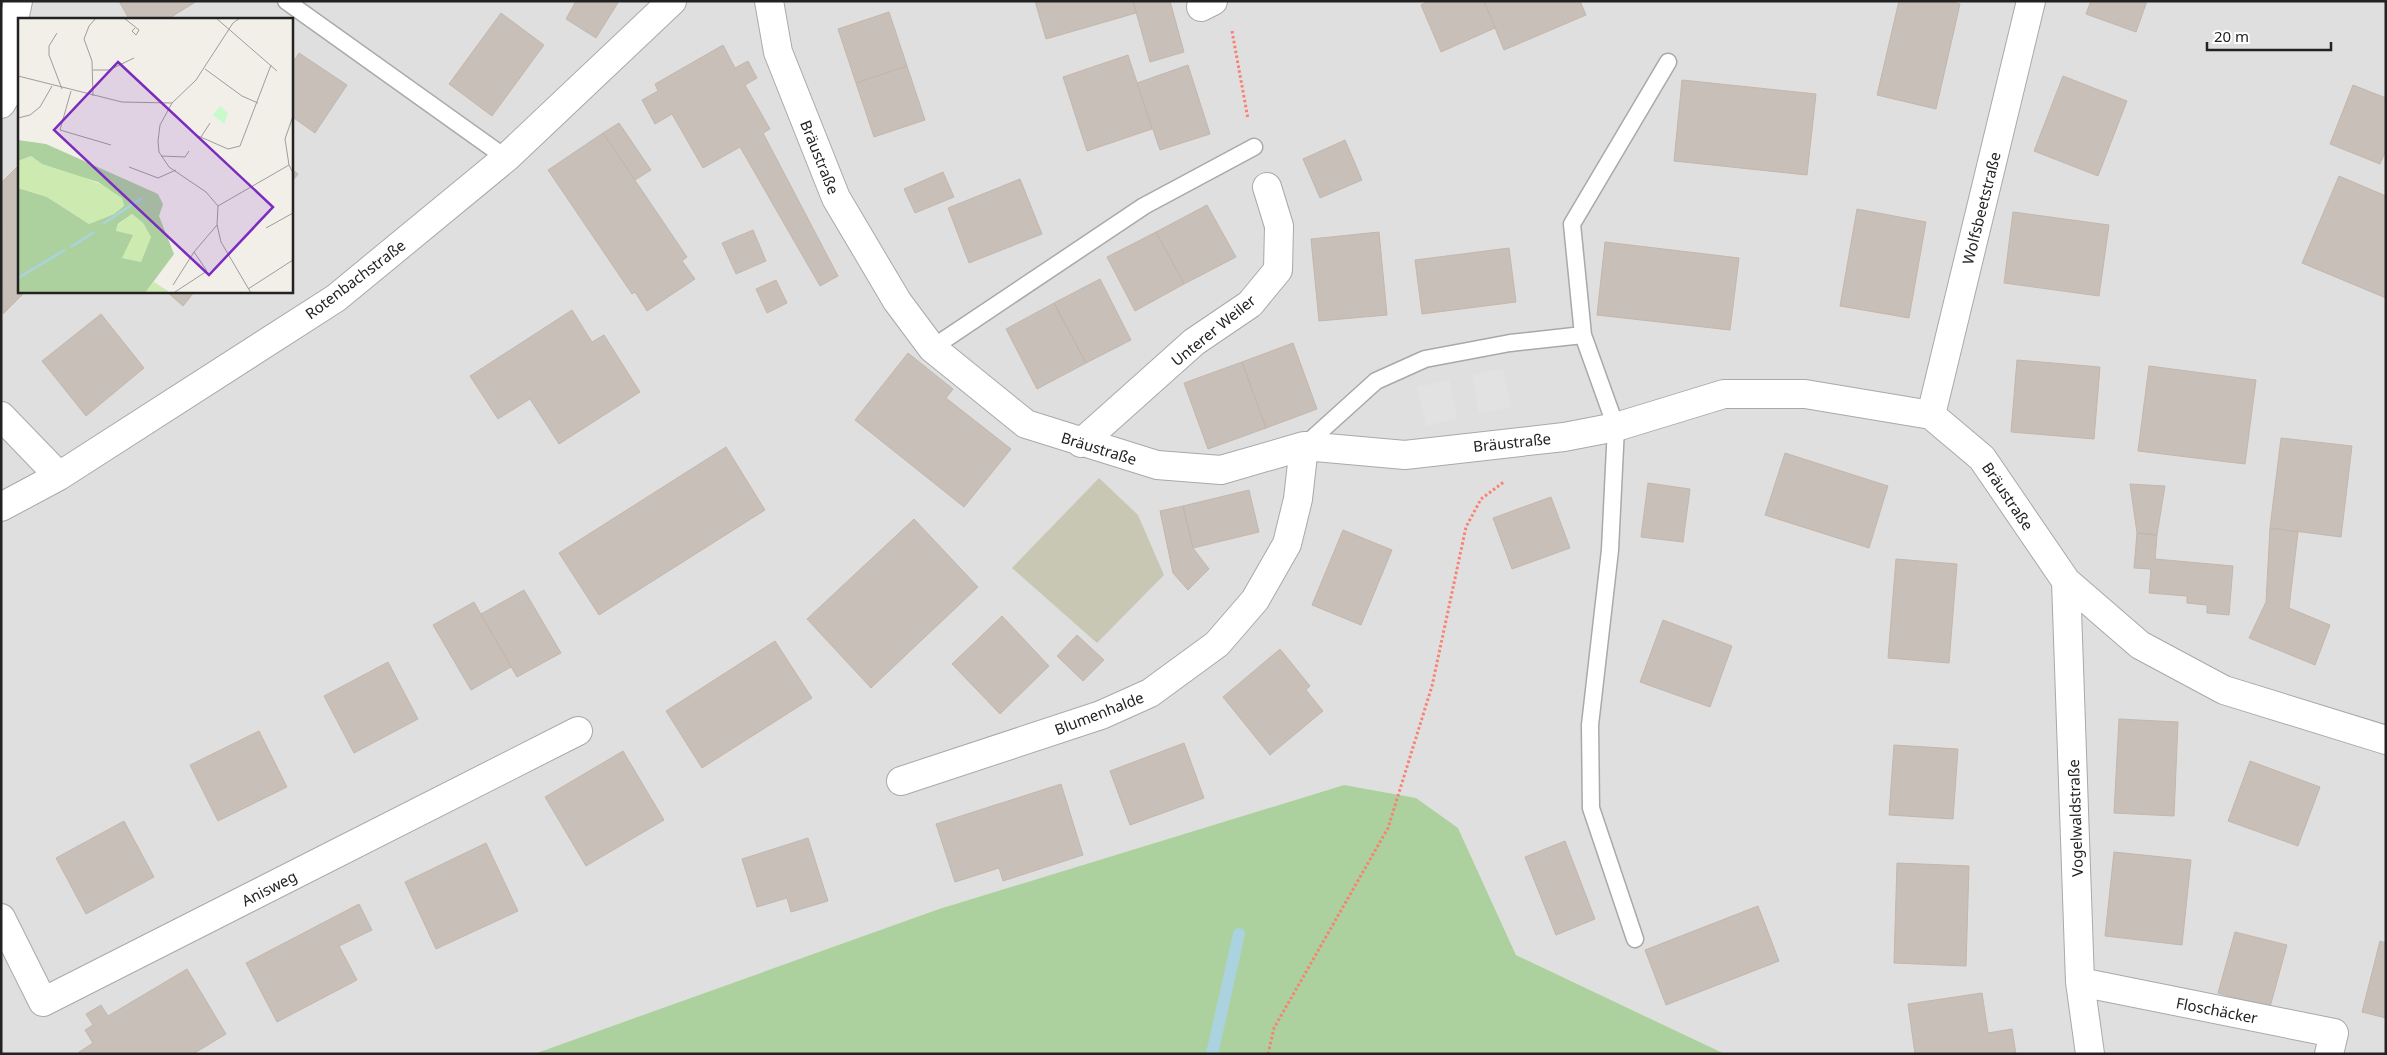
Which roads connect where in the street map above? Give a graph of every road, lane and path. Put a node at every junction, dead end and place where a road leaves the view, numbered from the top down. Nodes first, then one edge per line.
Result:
1 (18, 1) edge
2 (286, 1) edge
3 (672, 1) edge
4 (768, 1) edge
5 (2031, 1) edge
6 (1232, 30) dead end
7 (1668, 62) dead end
8 (1, 104) edge
9 (1254, 148) joint
10 (506, 158) junction
11 (1267, 186) dead end
12 (1583, 335) junction
13 (932, 348) junction
14 (1931, 415) junction
15 (1, 416) edge
16 (1616, 427) junction
17 (1081, 443) junction
18 (1304, 446) junction
19 (59, 476) junction
20 (1511, 476) dead end
21 (1, 507) edge
22 (2066, 581) junction
23 (578, 731) dead end
24 (2386, 740) edge
25 (901, 782) dead end
26 (1, 918) edge
27 (1635, 939) dead end
28 (2080, 982) junction
29 (1268, 1054) edge
30 (2090, 1054) edge
31 (2329, 1054) edge

1 - 8 street
2 - 10 lane
3 - 10 street, Rotenbachstraße
4 - 13 street, Bräustraße
5 - 14 street, Wolfsbeetstraße
6 - 9 path
7 - 12 lane
9 - 13 lane
10 - 19 street, Rotenbachstraße
11 - 17 street, Unterer Weiler
12 - 16 lane
12 - 18 lane
13 - 17 street, Bräustraße
14 - 16 street, Bräustraße
14 - 22 street, Bräustraße
15 - 19 street
16 - 18 street, Bräustraße
16 - 27 lane
17 - 18 street, Bräustraße
18 - 25 street, Blumenhalde
19 - 21 street, Rotenbachstraße
20 - 29 path
22 - 24 street, Bräustraße
22 - 28 street, Vogelwaldstraße
23 - 26 street, Anisweg
28 - 30 street, Vogelwaldstraße
28 - 31 street, Floschäcker

